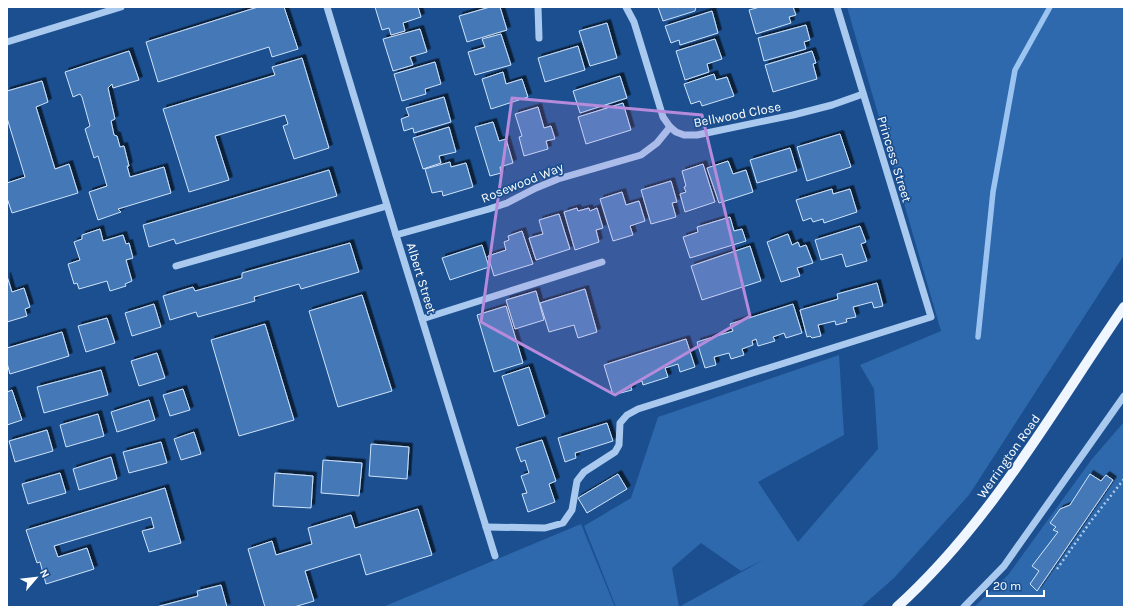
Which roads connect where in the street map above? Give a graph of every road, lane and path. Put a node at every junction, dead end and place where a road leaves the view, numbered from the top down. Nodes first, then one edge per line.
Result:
1 (121, 7) edge
2 (327, 7) edge
3 (538, 7) edge
4 (626, 7) edge
5 (837, 7) edge
6 (539, 38) dead end
7 (7, 42) edge
8 (863, 94) junction
9 (670, 127) junction
10 (387, 206) junction
11 (396, 235) junction
12 (602, 262) dead end
13 (176, 266) dead end
14 (1124, 307) edge
15 (422, 319) junction
16 (1124, 396) edge
17 (1124, 479) edge
18 (486, 527) junction
19 (495, 556) dead end
20 (1057, 569) dead end
21 (897, 607) edge
22 (964, 607) edge

1 - 7 street
2 - 10 street, Albert Street
3 - 6 street
4 - 9 street
5 - 8 street, Princess Street
8 - 9 street, Bellwood Close
8 - 18 street, Princess Street
9 - 11 street, Rosewood Way
10 - 11 street, Albert Street
10 - 13 street
11 - 15 street, Albert Street
12 - 15 street
14 - 21 main road, Werrington Road
15 - 18 street, Albert Street
16 - 22 street
17 - 20 path
18 - 19 street, Albert Street

